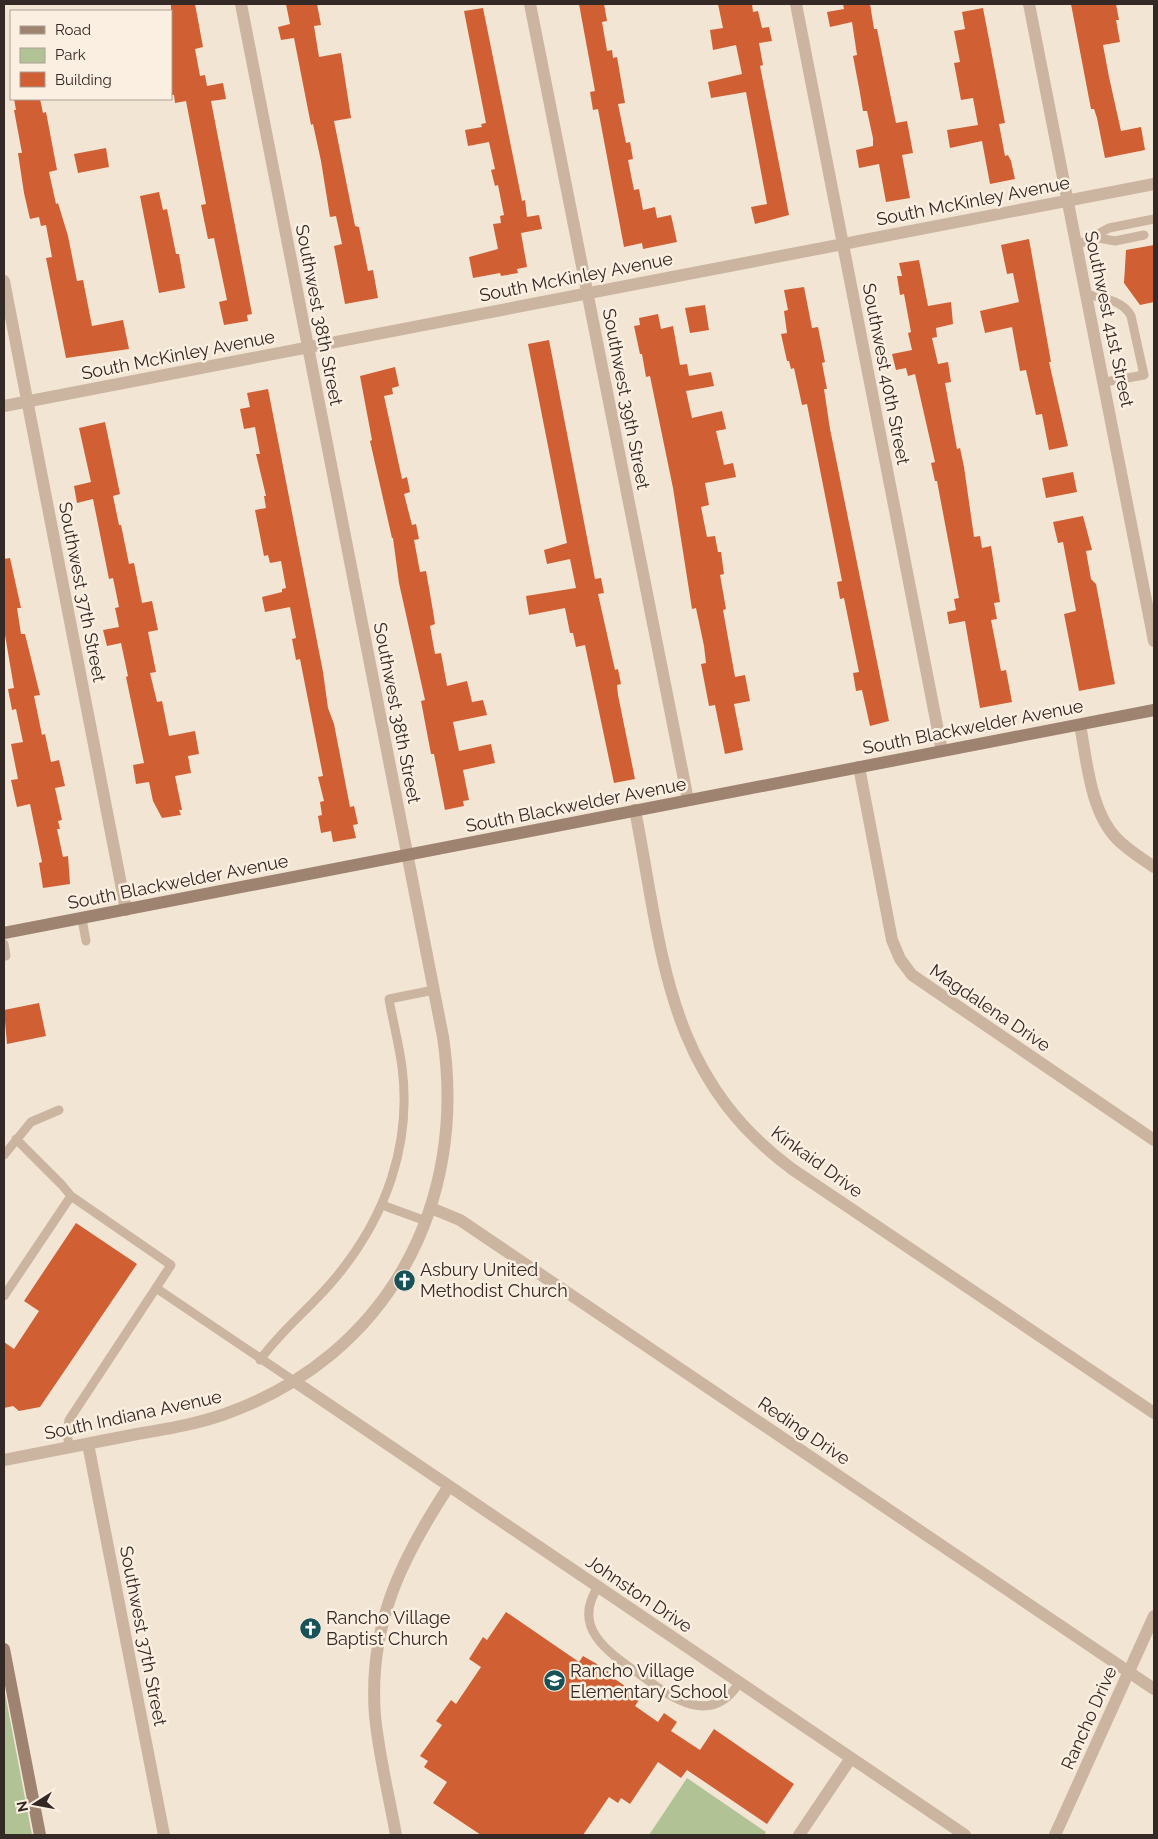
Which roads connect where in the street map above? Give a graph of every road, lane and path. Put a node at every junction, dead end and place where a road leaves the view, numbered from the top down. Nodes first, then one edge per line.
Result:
1 (241, 4) edge
2 (530, 4) edge
3 (796, 4) edge
4 (1029, 4) edge
5 (1154, 184) edge
6 (1067, 201) junction
7 (1154, 219) edge
8 (1144, 236) dead end
9 (1093, 237) junction
10 (843, 243) junction
11 (1076, 246) junction
12 (4, 281) edge
13 (586, 293) junction
14 (1086, 294) junction
15 (307, 347) junction
16 (1105, 382) junction
17 (27, 402) junction
18 (4, 406) edge
19 (1154, 641) edge
20 (1154, 710) edge
21 (1080, 725) junction
22 (942, 751) junction
23 (859, 767) junction
24 (688, 800) junction
25 (635, 810) junction
26 (407, 856) junction
27 (1154, 867) edge
28 (126, 910) junction
29 (82, 918) junction
30 (4, 933) edge
31 (86, 941) dead end
32 (4, 944) edge
33 (6, 956) dead end
34 (434, 990) junction
35 (59, 1110) dead end
36 (16, 1139) junction
37 (1154, 1140) edge
38 (4, 1156) edge
39 (71, 1196) junction
40 (382, 1204) junction
41 (431, 1208) junction
42 (426, 1220) junction
43 (156, 1288) junction
44 (4, 1296) edge
45 (260, 1360) junction
46 (294, 1381) junction
47 (1154, 1413) edge
48 (88, 1444) junction
49 (69, 1447) junction
50 (4, 1460) edge
51 (449, 1486) junction
52 (598, 1586) junction
53 (1154, 1616) edge
54 (4, 1649) edge
55 (1129, 1671) junction
56 (739, 1683) junction
57 (1154, 1689) edge
58 (851, 1758) junction
59 (40, 1835) edge
60 (164, 1835) edge
61 (396, 1835) edge
62 (799, 1835) edge
63 (964, 1835) edge
64 (1055, 1835) edge

1 - 15 street, Southwest 38th Street
2 - 13 street, Southwest 39th Street
3 - 10 street, Southwest 40th Street
4 - 6 street, Southwest 41st Street
5 - 6 street, South McKinley Avenue
6 - 10 street, South McKinley Avenue
6 - 11 street, Southwest 41st Street
7 - 9 lane
8 - 9 lane
9 - 11 lane
10 - 13 street, South McKinley Avenue
10 - 22 street, Southwest 40th Street
11 - 14 street, Southwest 41st Street
12 - 17 street, Southwest 37th Street
13 - 15 street, South McKinley Avenue
13 - 24 street, Southwest 39th Street
14 - 16 street, Southwest 41st Street
14 - 16 lane
15 - 17 street, South McKinley Avenue
15 - 26 street, Southwest 38th Street
16 - 19 street, Southwest 41st Street
17 - 18 street, South McKinley Avenue
17 - 28 street, Southwest 37th Street
20 - 21 street, South Blackwelder Avenue
21 - 22 street, South Blackwelder Avenue
21 - 27 street
22 - 23 street, South Blackwelder Avenue
23 - 24 street, South Blackwelder Avenue
23 - 37 street, Magdalena Drive
24 - 25 street, South Blackwelder Avenue
25 - 26 street, South Blackwelder Avenue
25 - 47 street, Kinkaid Drive
26 - 28 street, South Blackwelder Avenue
26 - 34 street, Southwest 38th Street
28 - 29 street, South Blackwelder Avenue
29 - 30 street, South Blackwelder Avenue
29 - 31 lane
32 - 33 lane
34 - 40 lane
34 - 41 street, Southwest 38th Street
35 - 36 lane
36 - 38 lane
36 - 39 lane
39 - 43 lane
39 - 44 lane
40 - 42 lane
40 - 45 lane
41 - 42 street, Southwest 38th Street
41 - 55 street, Reding Drive
42 - 46 street, Southwest 38th Street
43 - 45 lane
43 - 49 lane
45 - 46 lane
46 - 48 street, South Indiana Avenue
46 - 51 street, Johnston Drive
48 - 49 street, South Indiana Avenue
48 - 60 street, Southwest 37th Street
49 - 50 street, South Indiana Avenue
51 - 52 street, Johnston Drive
51 - 61 street
52 - 56 street, Johnston Drive
52 - 56 lane
53 - 55 street, Rancho Drive
54 - 59 street
55 - 57 street, Reding Drive
55 - 64 street, Rancho Drive
56 - 58 street, Johnston Drive
58 - 62 street
58 - 63 street, Johnston Drive

